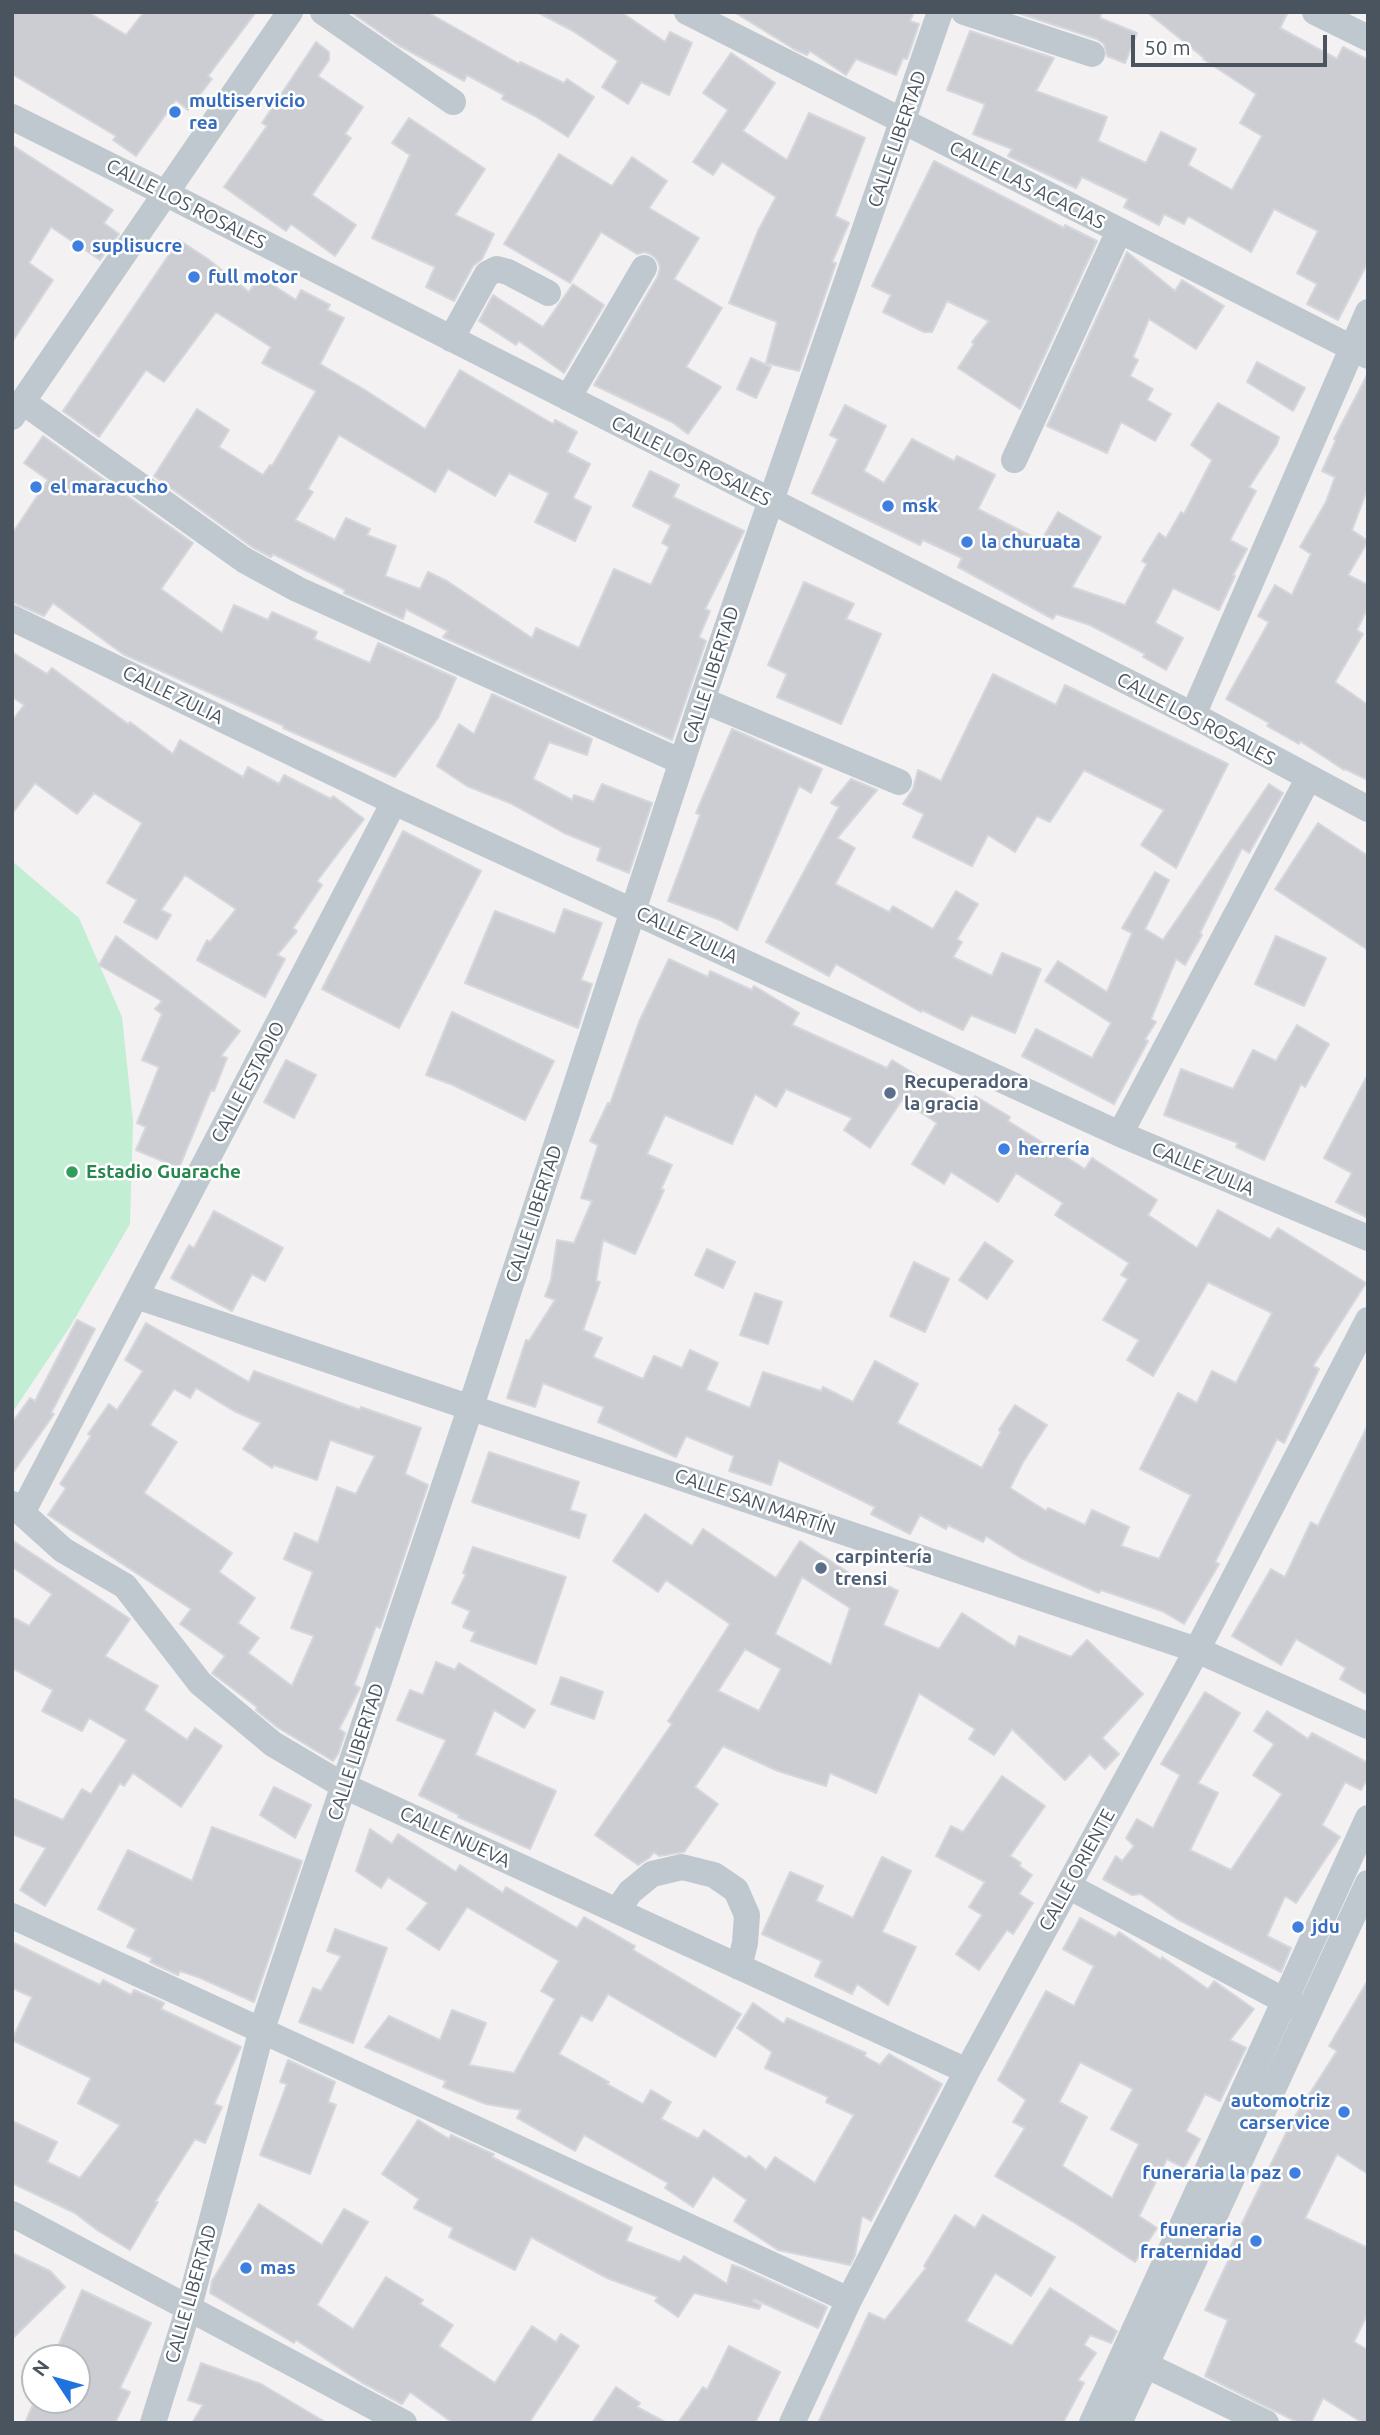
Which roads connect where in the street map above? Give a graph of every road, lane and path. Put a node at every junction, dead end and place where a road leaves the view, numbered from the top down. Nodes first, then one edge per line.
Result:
1 (290, 12) edge
2 (323, 12) edge
3 (687, 12) edge
4 (940, 12) edge
5 (964, 12) edge
6 (1315, 12) edge
7 (1368, 38) edge
8 (1092, 54) dead end
9 (453, 102) dead end
10 (12, 117) edge
11 (903, 123) junction
12 (167, 194) junction
13 (1119, 231) junction
14 (644, 268) dead end
15 (548, 293) dead end
16 (1368, 312) edge
17 (451, 339) junction
18 (1359, 352) edge
19 (568, 398) junction
20 (17, 409) edge
21 (1014, 460) dead end
22 (769, 501) junction
23 (12, 618) edge
24 (702, 700) junction
25 (1192, 715) junction
26 (682, 762) junction
27 (1308, 779) junction
28 (899, 782) dead end
29 (394, 802) junction
30 (1368, 809) edge
31 (633, 910) junction
32 (1120, 1134) junction
33 (1368, 1238) edge
34 (136, 1296) junction
35 (1368, 1320) edge
36 (471, 1406) junction
37 (18, 1507) edge
38 (1196, 1650) junction
39 (1368, 1726) edge
40 (344, 1786) junction
41 (1368, 1818) edge
42 (1368, 1882) edge
43 (1068, 1886) junction
44 (617, 1911) junction
45 (12, 1916) edge
46 (739, 1967) junction
47 (1296, 2007) junction
48 (262, 2029) junction
49 (967, 2071) junction
50 (12, 2214) edge
51 (849, 2300) junction
52 (189, 2307) junction
53 (1135, 2359) junction
54 (153, 2423) edge
55 (404, 2423) edge
56 (792, 2423) edge
57 (1092, 2423) edge
58 (1119, 2423) edge
59 (1266, 2423) edge

1 - 12 street
2 - 9 street
3 - 11 street, CALLE LAS ACACIAS
4 - 11 street, CALLE LIBERTAD
5 - 8 street
6 - 7 street
10 - 12 street, CALLE LOS ROSALES
11 - 13 street, CALLE LAS ACACIAS
11 - 22 street, CALLE LIBERTAD
12 - 17 street, CALLE LOS ROSALES
12 - 20 street
13 - 18 street, CALLE LAS ACACIAS
13 - 21 street
14 - 19 street
15 - 17 street
16 - 18 street
17 - 19 street, CALLE LOS ROSALES
18 - 25 street
19 - 22 street, CALLE LOS ROSALES
20 - 26 street
22 - 24 street, CALLE LIBERTAD
22 - 25 street, CALLE LOS ROSALES
23 - 29 street, CALLE ZULIA
24 - 26 street, CALLE LIBERTAD
24 - 28 street
25 - 27 street, CALLE LOS ROSALES
26 - 31 street, CALLE LIBERTAD
27 - 30 street, CALLE LOS ROSALES
27 - 32 street
29 - 31 street, CALLE ZULIA
29 - 34 street, CALLE ESTADIO
31 - 32 street, CALLE ZULIA
31 - 36 street, CALLE LIBERTAD
32 - 33 street, CALLE ZULIA
34 - 36 street, CALLE SAN MARTÍN
34 - 37 street, CALLE ESTADIO
35 - 38 street, CALLE ORIENTE
36 - 38 street, CALLE SAN MARTÍN
36 - 40 street, CALLE LIBERTAD
37 - 40 street, CALLE NUEVA
38 - 39 street, CALLE SAN MARTÍN
38 - 43 street, CALLE ORIENTE
40 - 44 street, CALLE NUEVA
40 - 48 street, CALLE LIBERTAD
41 - 47 street
42 - 47 street
43 - 47 street
43 - 49 street, CALLE ORIENTE
44 - 46 street, CALLE NUEVA
44 - 46 street
45 - 48 street
46 - 49 street, CALLE NUEVA
47 - 53 street
48 - 51 street
48 - 52 street, CALLE LIBERTAD
49 - 51 street, CALLE ORIENTE
50 - 52 street
51 - 56 street, CALLE ORIENTE
52 - 54 street, CALLE LIBERTAD
52 - 55 street
53 - 57 street
53 - 58 street
53 - 59 street

